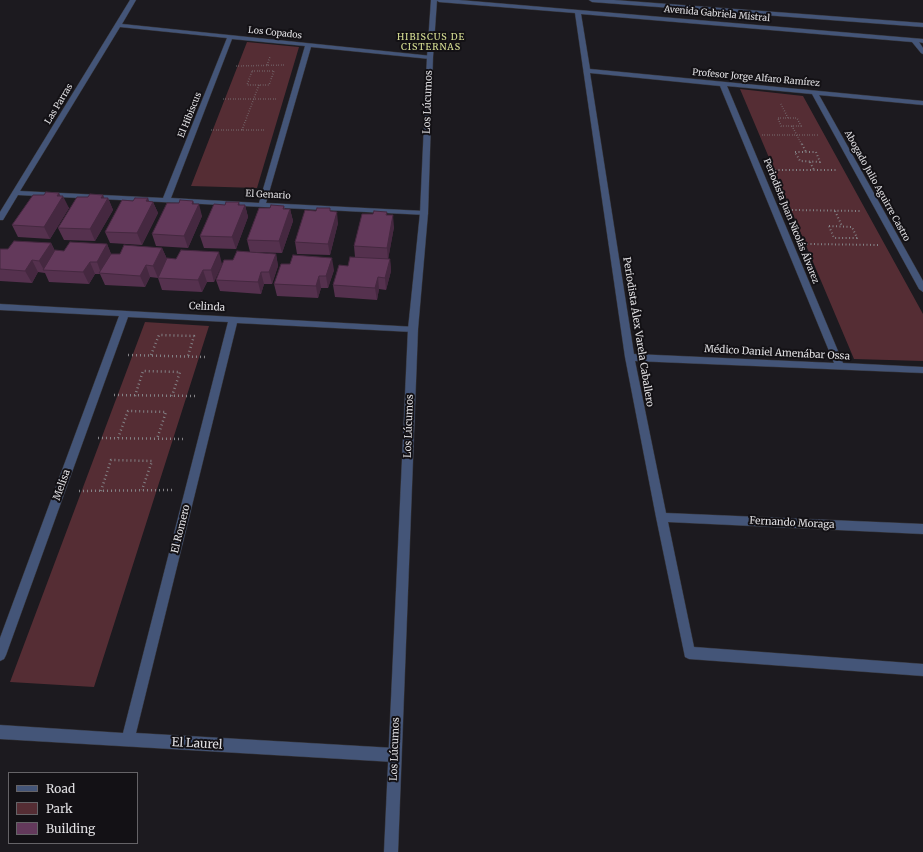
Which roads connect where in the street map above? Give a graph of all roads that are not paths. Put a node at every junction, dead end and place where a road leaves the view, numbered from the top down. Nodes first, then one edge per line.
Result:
1 (133, 0) edge
2 (434, 0) edge
3 (439, 0) edge
4 (592, 0) edge
5 (578, 12) junction
6 (118, 25) junction
7 (923, 25) edge
8 (230, 37) junction
9 (914, 40) junction
10 (923, 41) edge
11 (308, 45) junction
12 (923, 52) edge
13 (430, 57) junction
14 (586, 71) junction
15 (723, 84) junction
16 (814, 92) junction
17 (923, 103) edge
18 (15, 193) junction
19 (166, 200) junction
20 (262, 204) junction
21 (424, 213) junction
22 (0, 218) edge
23 (923, 289) edge
24 (0, 307) edge
25 (125, 314) junction
26 (233, 319) junction
27 (413, 329) junction
28 (630, 357) junction
29 (840, 366) junction
30 (923, 370) edge
31 (661, 517) junction
32 (923, 529) edge
33 (0, 656) edge
34 (923, 670) edge
35 (0, 732) edge
36 (128, 740) junction
37 (394, 755) junction
38 (391, 852) edge

1 - 6 street, Las Parras
2 - 13 street, Los Lúcumos
3 - 5 street, Avenida Gabriela Mistral
4 - 7 street, Avenida Gabriela Mistral
5 - 9 street, Avenida Gabriela Mistral
5 - 14 street, Periodista Álex Varela Caballero
6 - 8 street, Los Copados
6 - 18 street, Las Parras
8 - 11 street, Los Copados
8 - 19 street, El Hibiscus
9 - 10 street, Avenida Gabriela Mistral
9 - 12 street
11 - 13 street, Los Copados
11 - 20 street
13 - 21 street, Los Lúcumos
14 - 15 street, Profesor Jorge Alfaro Ramírez
14 - 28 street, Periodista Álex Varela Caballero
15 - 16 street, Profesor Jorge Alfaro Ramírez
15 - 29 street, Periodista Juan Nicolás Álvarez
16 - 17 street, Profesor Jorge Alfaro Ramírez
16 - 23 street, Abogado Julio Aguirre Castro
18 - 19 street, El Genario
18 - 22 street, Las Parras
19 - 20 street, El Genario
20 - 21 street, El Genario
21 - 27 street, Los Lúcumos
24 - 25 street, Celinda
25 - 26 street, Celinda
25 - 33 street, Melisa
26 - 27 street, Celinda
26 - 36 street, El Romero
27 - 37 street, Los Lúcumos
28 - 29 street, Médico Daniel Amenábar Ossa
28 - 31 street, Periodista Álex Varela Caballero
29 - 30 street, Médico Daniel Amenábar Ossa
31 - 32 street, Fernando Moraga
31 - 34 street, Periodista Álex Varela Caballero
35 - 36 street, El Laurel
36 - 37 street, El Laurel
37 - 38 street, Los Lúcumos

